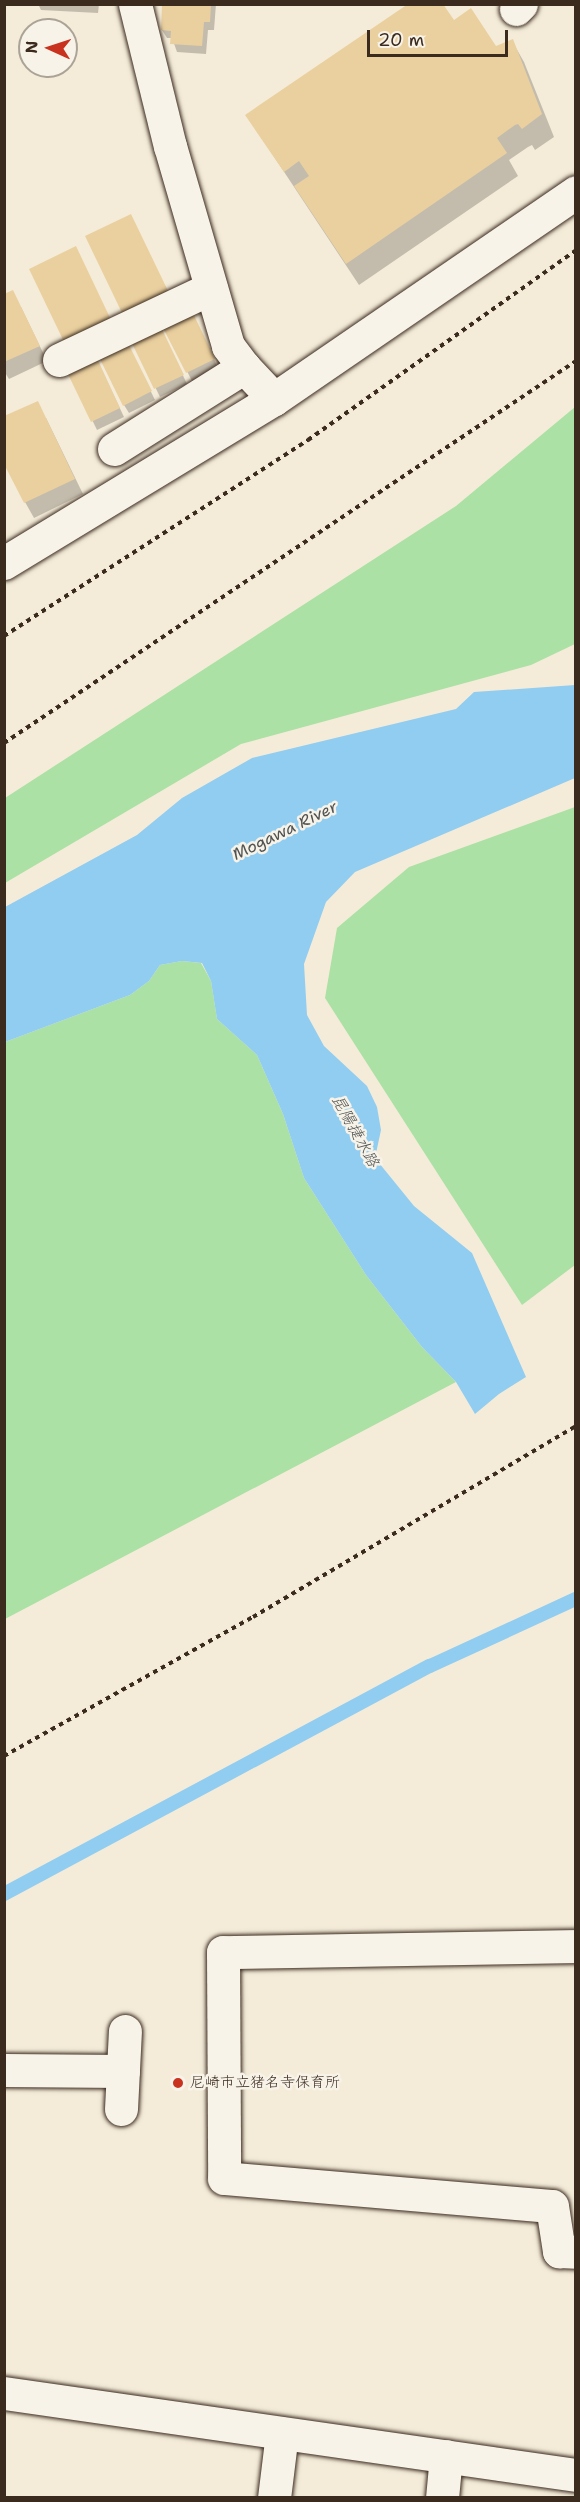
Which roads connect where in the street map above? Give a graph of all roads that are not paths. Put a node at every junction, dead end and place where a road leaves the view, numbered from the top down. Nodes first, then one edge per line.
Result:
1 (135, 4) edge
2 (576, 192) edge
3 (211, 288) junction
4 (59, 360) dead end
5 (244, 367) junction
6 (274, 399) junction
7 (114, 449) dead end
8 (4, 563) edge
9 (576, 1946) edge
10 (125, 2031) dead end
11 (4, 2070) edge
12 (123, 2071) junction
13 (121, 2109) dead end
14 (576, 2252) edge
15 (4, 2393) edge
16 (282, 2433) junction
17 (446, 2456) junction
18 (576, 2475) edge
19 (273, 2498) edge
20 (442, 2498) edge

1 - 3 street
2 - 6 street
3 - 4 street
3 - 5 street
5 - 6 street
5 - 7 street
6 - 8 street
9 - 14 street
10 - 12 street
11 - 12 street
12 - 13 street
15 - 16 street
16 - 17 street
16 - 19 street
17 - 18 street
17 - 20 street

